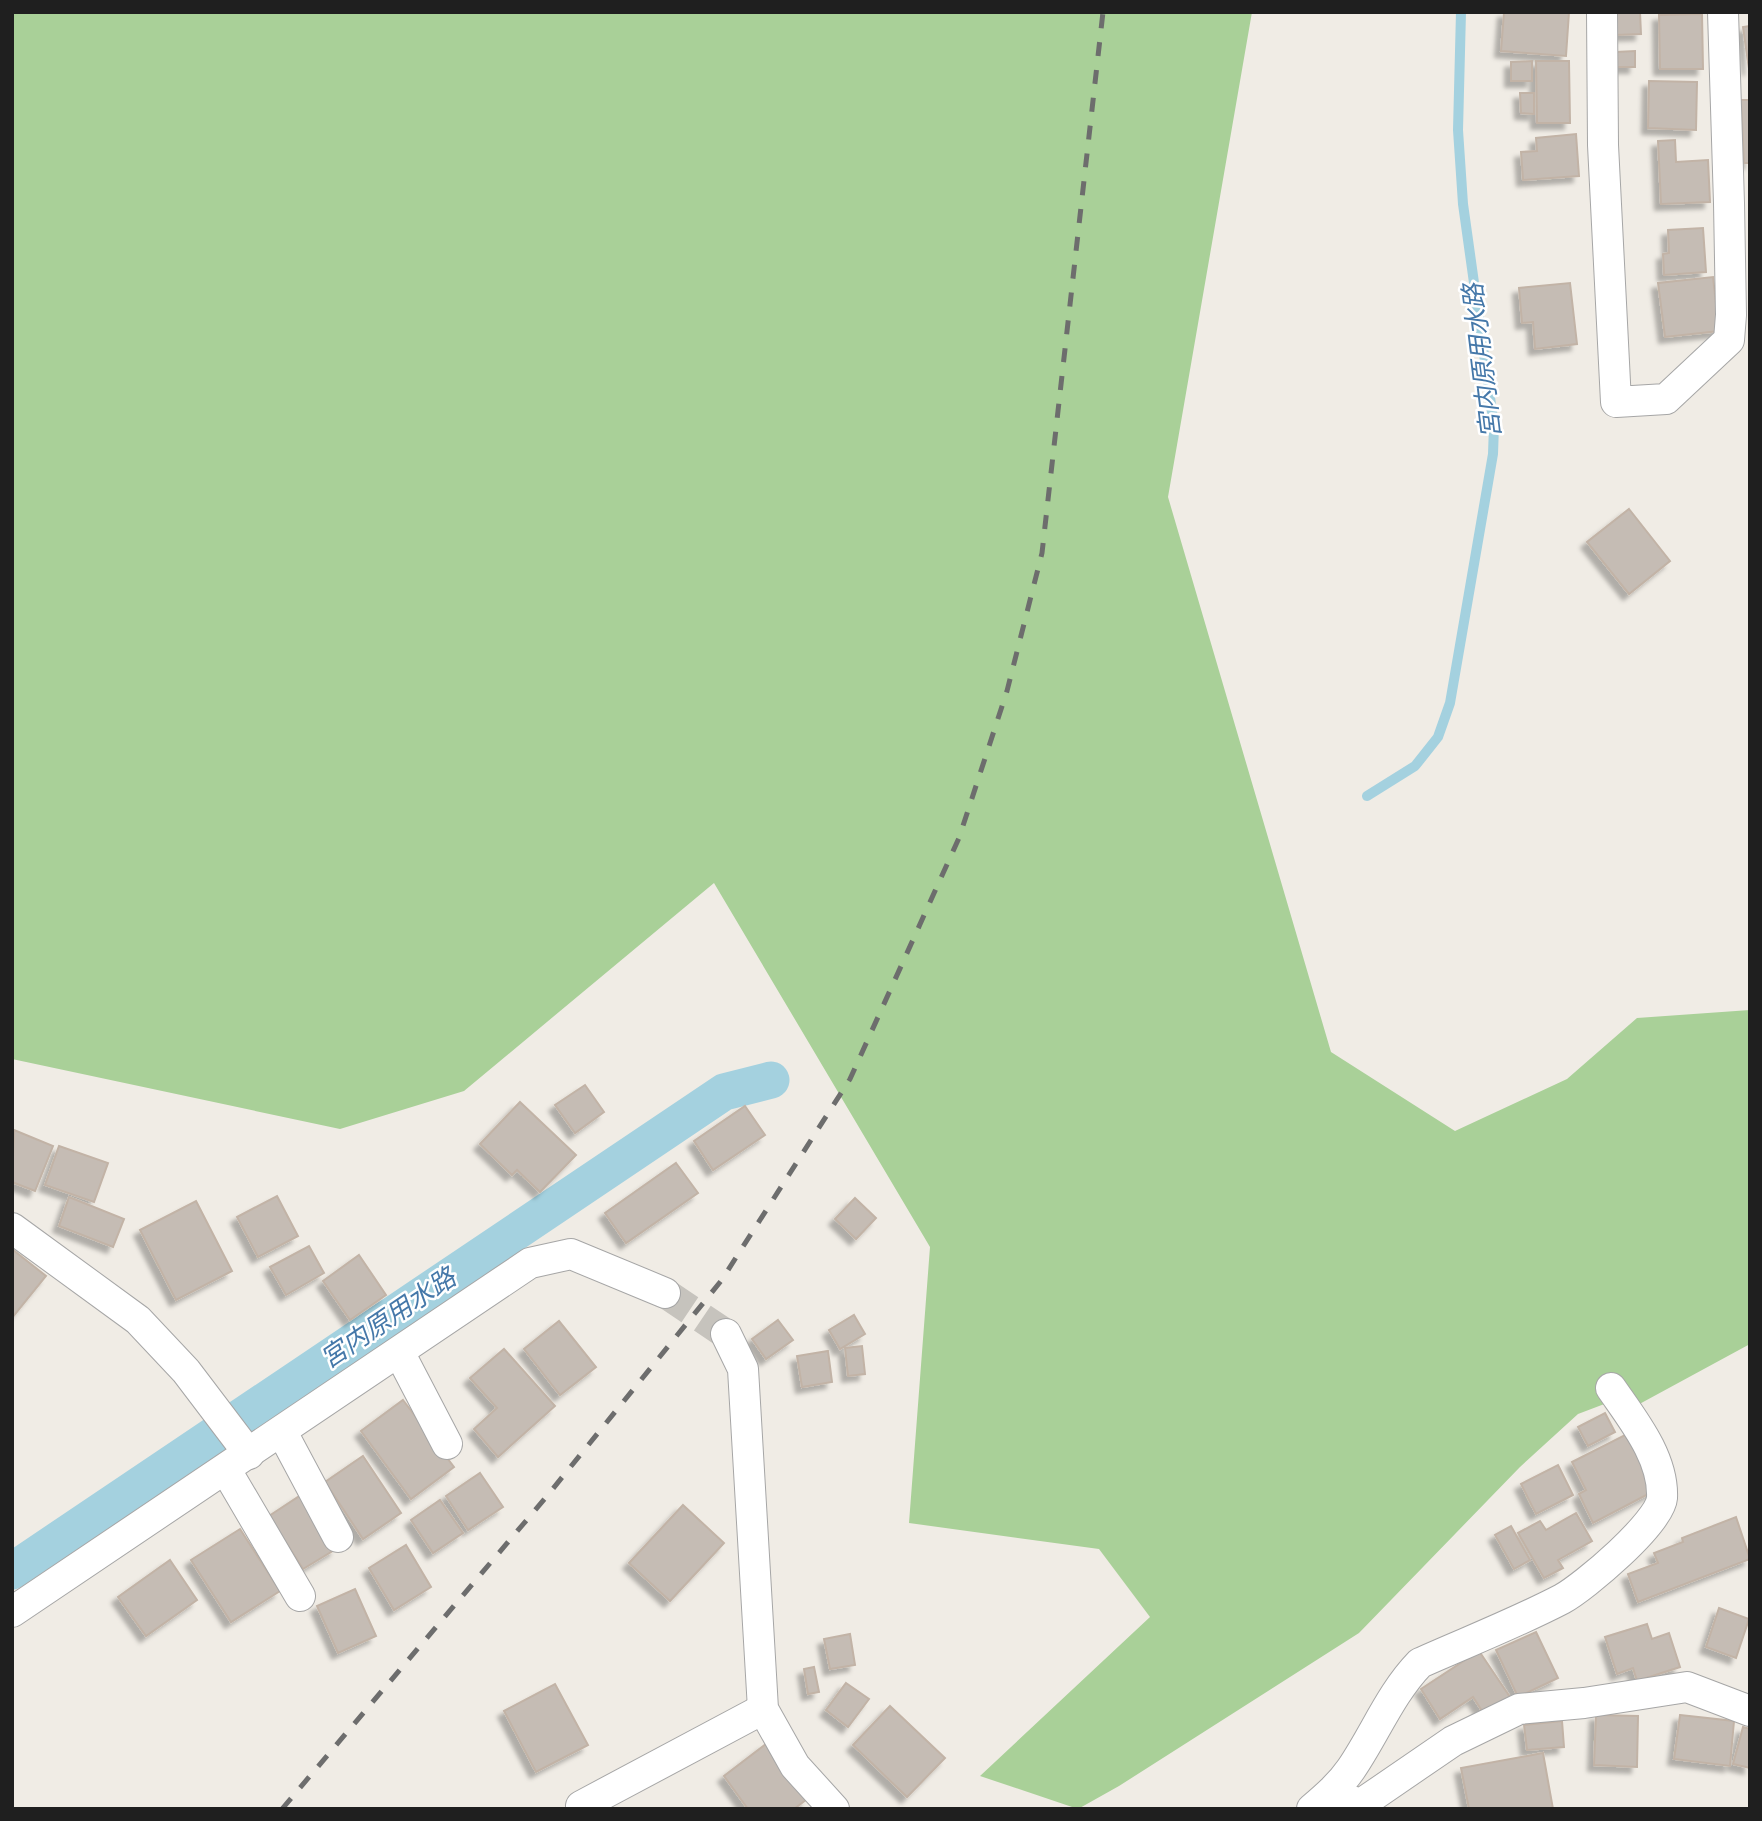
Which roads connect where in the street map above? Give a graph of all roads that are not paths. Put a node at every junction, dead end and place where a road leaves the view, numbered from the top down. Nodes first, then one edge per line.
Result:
1 (1602, 12) edge
2 (1723, 12) edge
3 (12, 1228) edge
4 (665, 1293) tunnel mouth
5 (726, 1334) tunnel mouth
6 (400, 1352) junction
7 (1611, 1388) dead end
8 (282, 1432) junction
9 (447, 1444) dead end
10 (239, 1456) junction
11 (338, 1537) dead end
12 (300, 1596) dead end
13 (12, 1612) edge
14 (763, 1709) junction
15 (1750, 1711) edge
16 (1321, 1802) edge
17 (581, 1806) dead end
18 (835, 1809) edge

1 - 2 street
3 - 10 street
4 - 6 street
5 - 14 street
6 - 8 street
6 - 9 street
7 - 16 street
8 - 10 street
8 - 11 street
10 - 12 street
10 - 13 street
14 - 17 street
14 - 18 street
15 - 16 street

